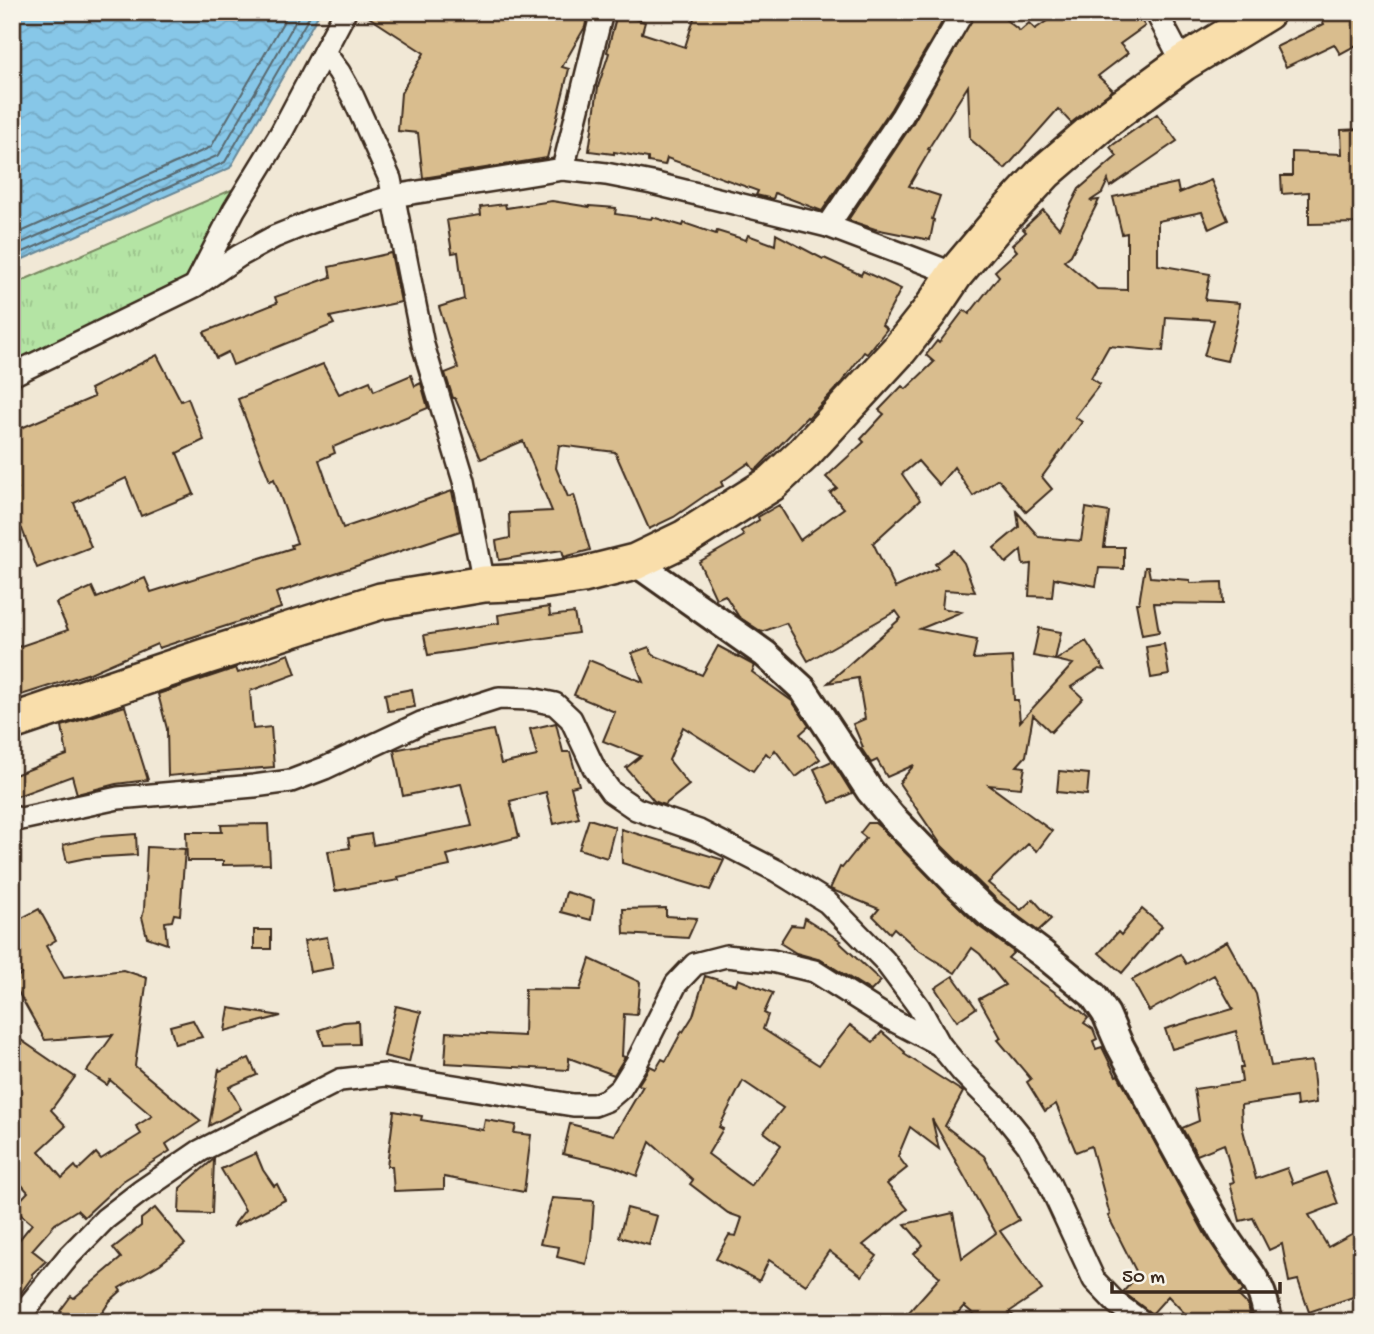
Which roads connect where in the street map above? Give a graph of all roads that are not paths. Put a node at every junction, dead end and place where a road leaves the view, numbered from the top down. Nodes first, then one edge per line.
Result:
1 (345, 12) edge
2 (602, 12) edge
3 (963, 12) edge
4 (1156, 12) edge
5 (1267, 12) edge
6 (324, 52) junction
7 (1183, 63) junction
8 (563, 169) junction
9 (393, 196) junction
10 (828, 226) junction
11 (955, 274) junction
12 (195, 286) junction
13 (12, 375) edge
14 (635, 562) junction
15 (484, 584) junction
16 (12, 722) edge
17 (12, 817) edge
18 (940, 1045) junction
19 (15, 1322) edge
20 (1142, 1322) edge
21 (1268, 1322) edge

1 - 6 street
2 - 8 street
3 - 10 street
4 - 7 street
5 - 7 highway
6 - 9 street
6 - 12 street
7 - 11 highway
8 - 9 street
8 - 10 street
9 - 12 street
9 - 15 street
10 - 11 street
11 - 14 highway
12 - 13 street
14 - 15 highway
14 - 21 street
15 - 16 highway
17 - 18 street
18 - 19 street
18 - 20 street

